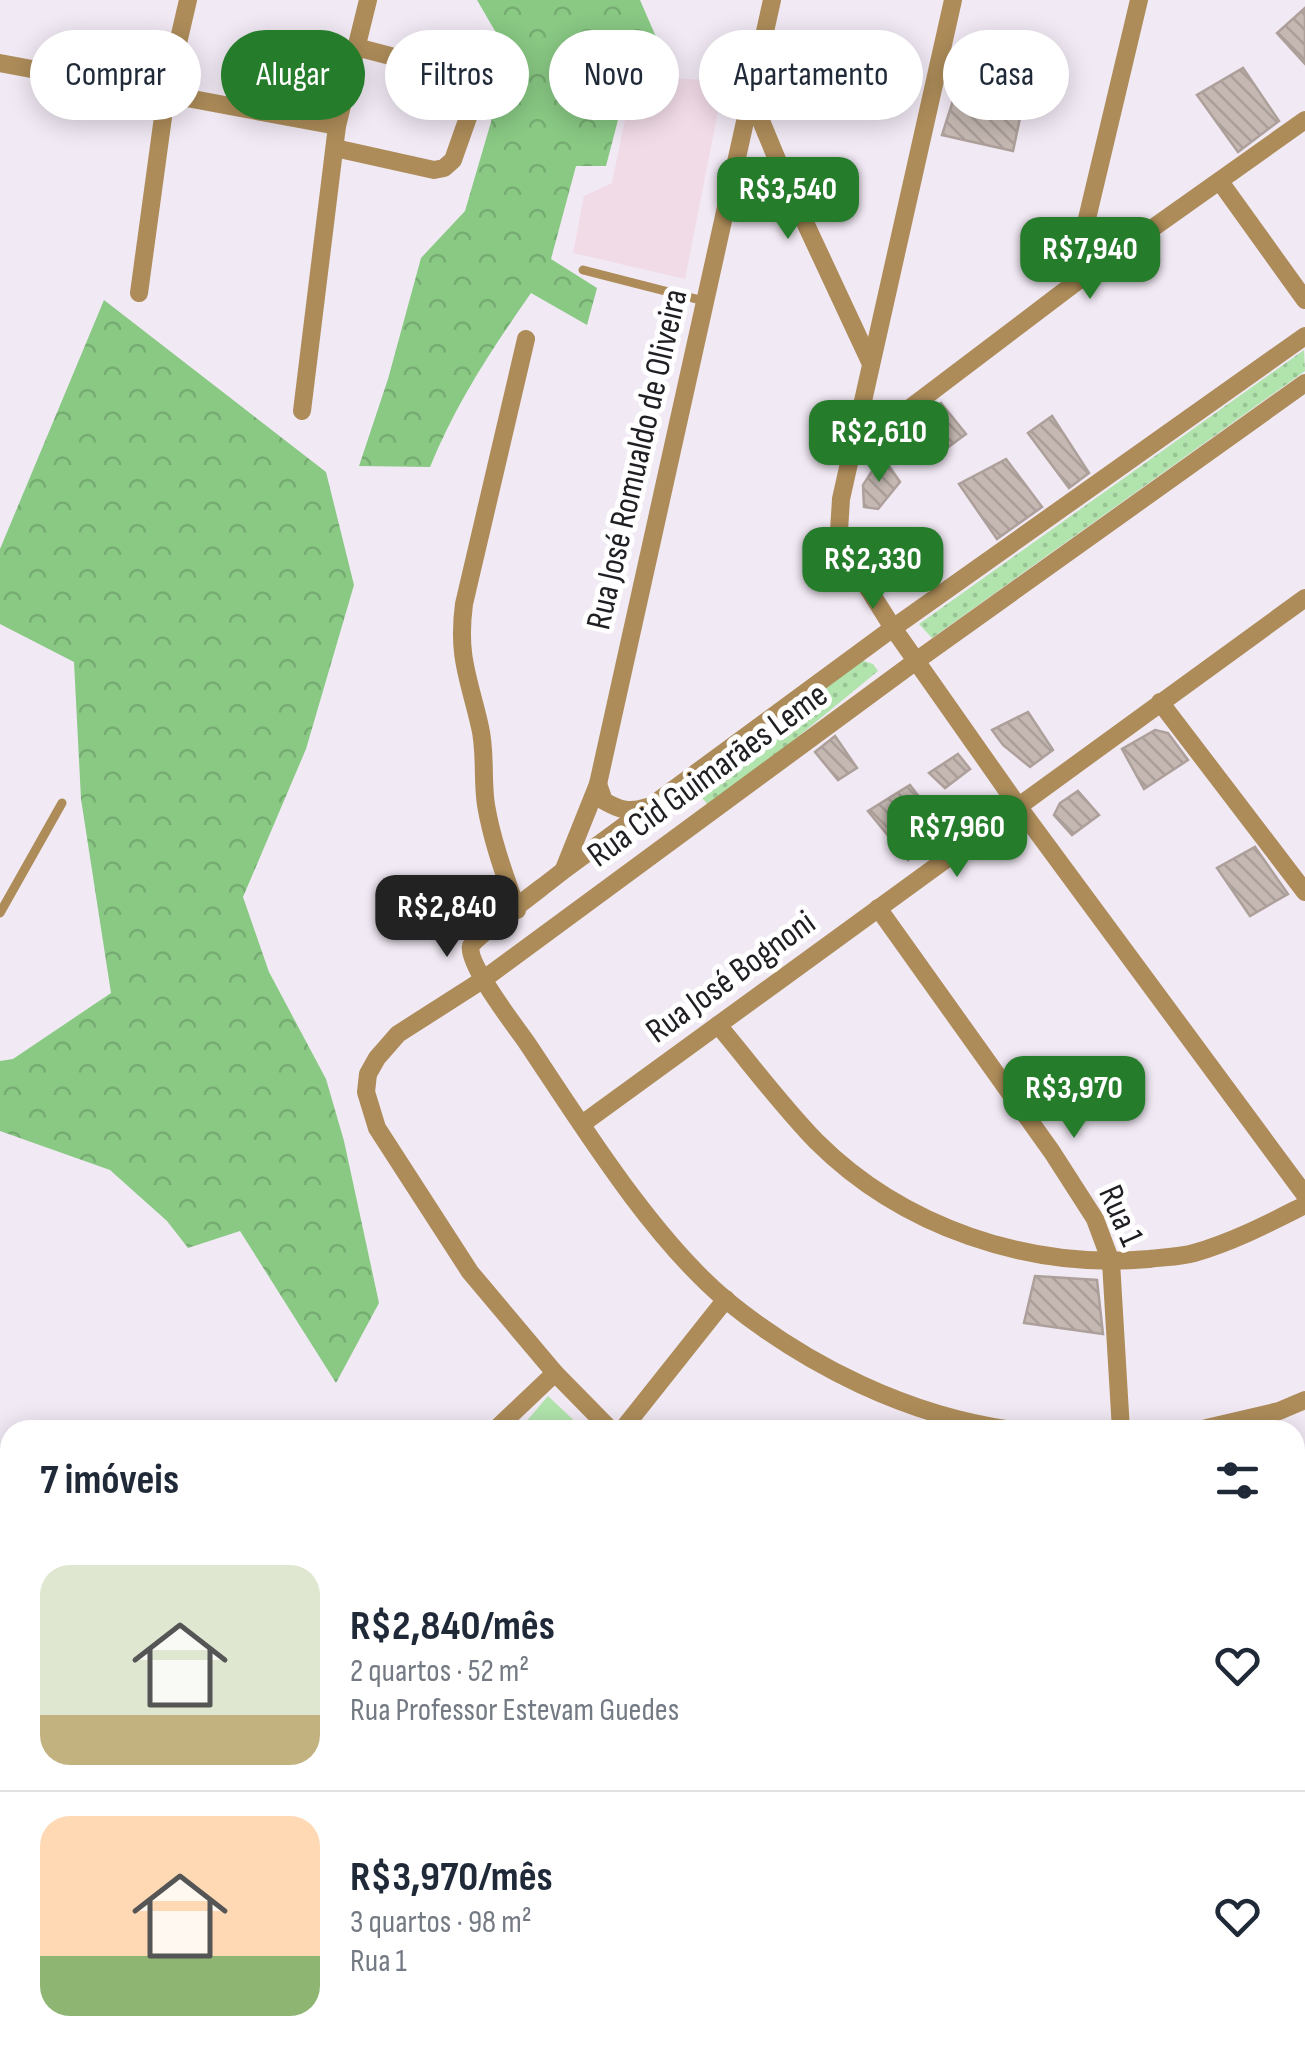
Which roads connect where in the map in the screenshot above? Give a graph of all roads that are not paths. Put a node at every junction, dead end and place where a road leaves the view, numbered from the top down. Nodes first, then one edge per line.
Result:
1 (188, 0) edge
2 (368, 0) edge
3 (772, 0) edge
4 (953, 0) edge
5 (1139, 0) edge
6 (181, 30) edge
7 (360, 30) edge
8 (766, 30) edge
9 (365, 49) edge
10 (0, 63) edge
11 (30, 69) edge
12 (201, 101) edge
13 (162, 120) edge
14 (338, 120) edge
15 (747, 120) edge
16 (761, 120) edge
17 (1305, 120) edge
18 (337, 126) junction
19 (334, 148) junction
20 (1221, 183) junction
21 (788, 186) junction
22 (728, 200) junction
23 (583, 270) dead end
24 (1072, 286) junction
25 (138, 293) dead end
26 (1305, 300) edge
27 (704, 301) junction
28 (1305, 336) edge
29 (526, 338) dead end
30 (871, 364) junction
31 (1305, 383) edge
32 (302, 411) dead end
33 (852, 452) junction
34 (1305, 598) edge
35 (892, 628) junction
36 (916, 661) junction
37 (1160, 702) junction
38 (598, 784) junction
39 (62, 803) dead end
40 (655, 805) junction
41 (1018, 806) junction
42 (564, 870) junction
43 (1305, 892) edge
44 (878, 908) junction
45 (517, 910) junction
46 (0, 913) edge
47 (484, 979) junction
48 (718, 1025) junction
49 (582, 1124) junction
50 (1305, 1195) edge
51 (1305, 1205) edge
52 (1111, 1262) junction
53 (726, 1299) junction
54 (555, 1373) junction
55 (1305, 1400) edge
56 (505, 1420) edge
57 (601, 1420) edge
58 (630, 1420) edge
59 (964, 1420) edge
60 (1121, 1420) edge
61 (1241, 1420) edge

1 - 6 street
2 - 7 street
3 - 8 street, Rua José Romualdo de Oliveira
4 - 30 street
5 - 24 street
9 - 19 street
10 - 11 street
12 - 18 street
13 - 25 street
14 - 18 street
15 - 22 street, Rua José Romualdo de Oliveira
16 - 21 street
17 - 20 street
18 - 19 street
19 - 32 street
20 - 24 street
20 - 26 street
21 - 22 street
21 - 30 street
22 - 27 street, Rua José Romualdo de Oliveira
23 - 27 lane
24 - 33 street
27 - 38 street, Rua José Romualdo de Oliveira
28 - 35 street, Rua Cid Guimarães Leme
29 - 45 street
30 - 33 street
31 - 36 street, Rua Cid Guimarães Leme
33 - 35 street
34 - 37 street, Rua José Bognoni
35 - 36 street
35 - 40 street, Rua Cid Guimarães Leme
36 - 41 street
36 - 47 street, Rua Cid Guimarães Leme
37 - 41 street, Rua José Bognoni
37 - 43 street
38 - 40 street
38 - 42 street, Rua José Romualdo de Oliveira
39 - 46 lane
40 - 42 street, Rua Cid Guimarães Leme
41 - 44 street, Rua José Bognoni
41 - 50 street
42 - 45 street, Rua Cid Guimarães Leme
44 - 48 street, Rua José Bognoni
44 - 52 street, Rua 1
45 - 47 street, Rua Cid Guimarães Leme
47 - 49 street
47 - 54 street, Rua Cid Guimarães Leme
48 - 49 street, Rua José Bognoni
48 - 52 street
49 - 53 street
51 - 52 street
52 - 60 street, Rua 1
53 - 58 street
53 - 59 street
54 - 56 street
54 - 57 street, Rua Cid Guimarães Leme
55 - 61 street

